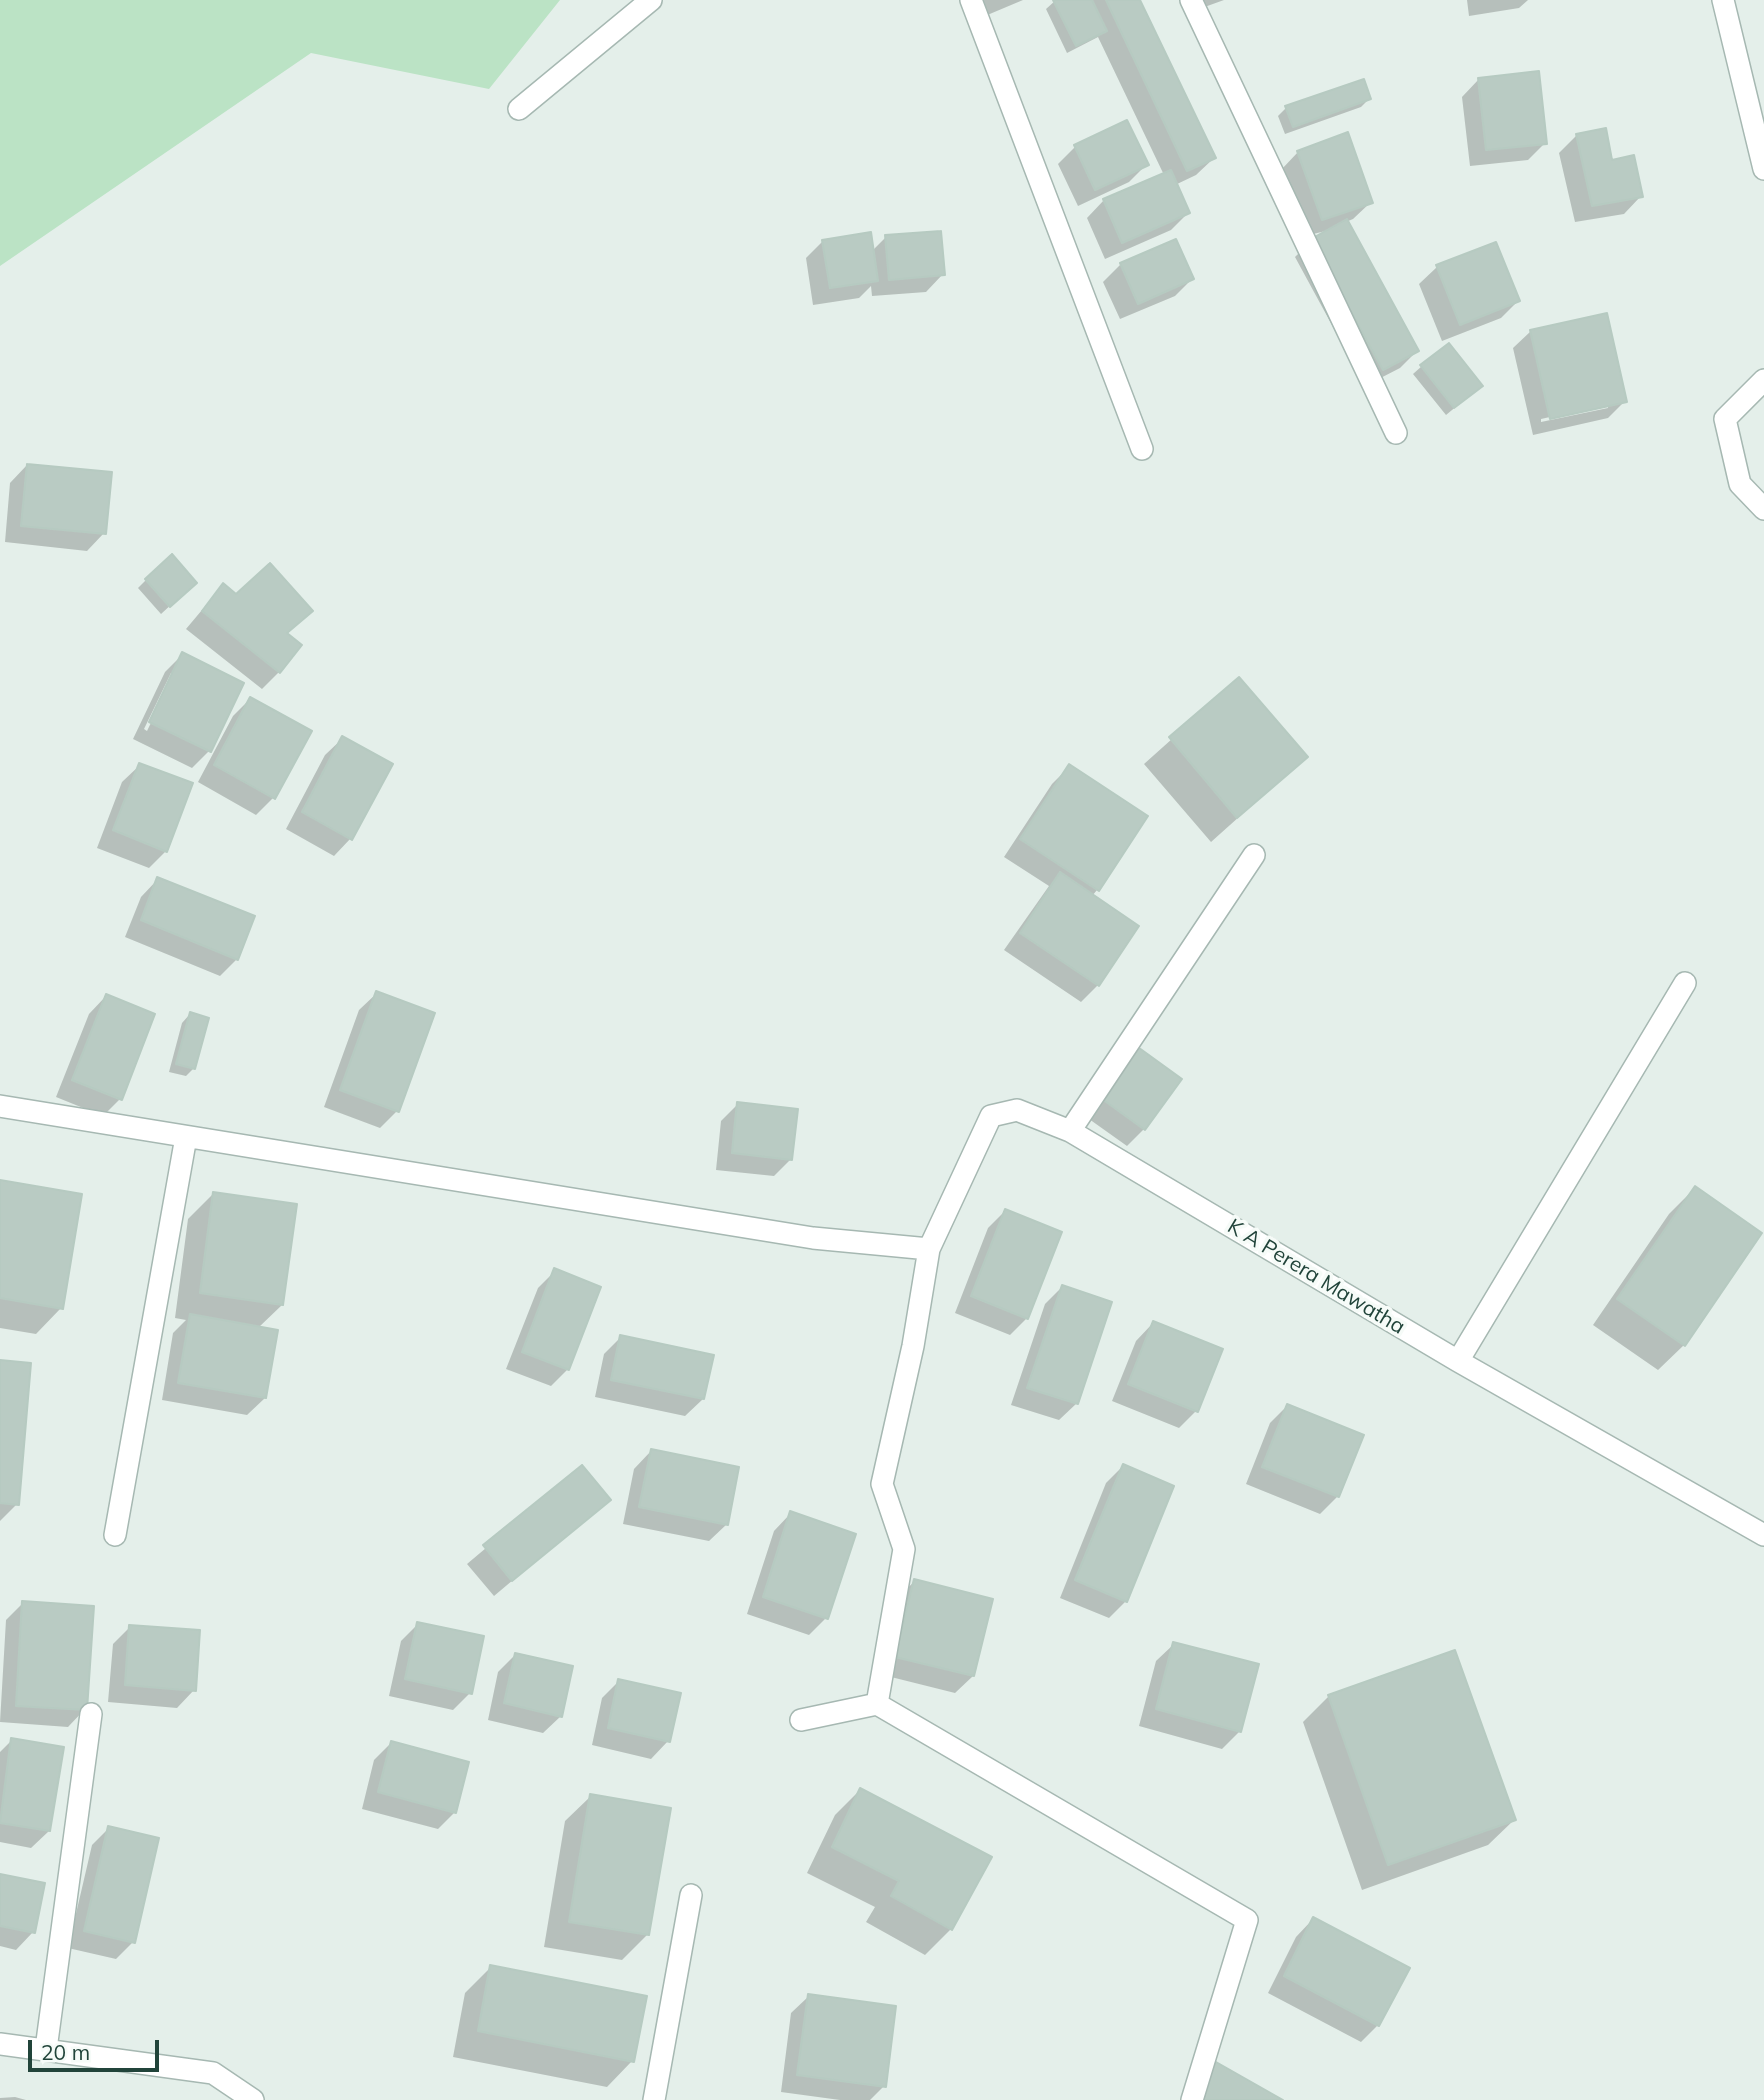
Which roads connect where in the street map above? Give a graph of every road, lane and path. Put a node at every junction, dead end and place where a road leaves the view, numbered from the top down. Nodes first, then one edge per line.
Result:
1 (651, 0) edge
2 (971, 0) edge
3 (1191, 0) edge
4 (1723, 0) edge
5 (519, 109) dead end
6 (1764, 169) edge
7 (1764, 380) edge
8 (1396, 433) dead end
9 (1142, 449) dead end
10 (1764, 509) edge
11 (1254, 855) dead end
12 (1685, 983) dead end
13 (0, 1106) edge
14 (1070, 1132) junction
15 (186, 1137) junction
16 (929, 1249) junction
17 (1458, 1361) junction
18 (115, 1535) dead end
19 (1764, 1535) edge
20 (877, 1704) junction
21 (91, 1714) dead end
22 (801, 1720) dead end
23 (691, 1895) dead end
24 (0, 2044) edge
25 (46, 2049) junction
26 (253, 2100) edge
27 (654, 2100) edge
28 (1192, 2100) edge

1 - 5 street
2 - 9 street
3 - 8 street
4 - 6 street
7 - 10 street
11 - 14 street
12 - 17 street
13 - 15 street
14 - 16 street, K A Perera Mawatha
14 - 17 street, K A Perera Mawatha
15 - 16 street
15 - 18 street
16 - 20 street
17 - 19 street, K A Perera Mawatha
20 - 22 street
20 - 28 street
21 - 25 street
23 - 27 street
24 - 25 street
25 - 26 street

